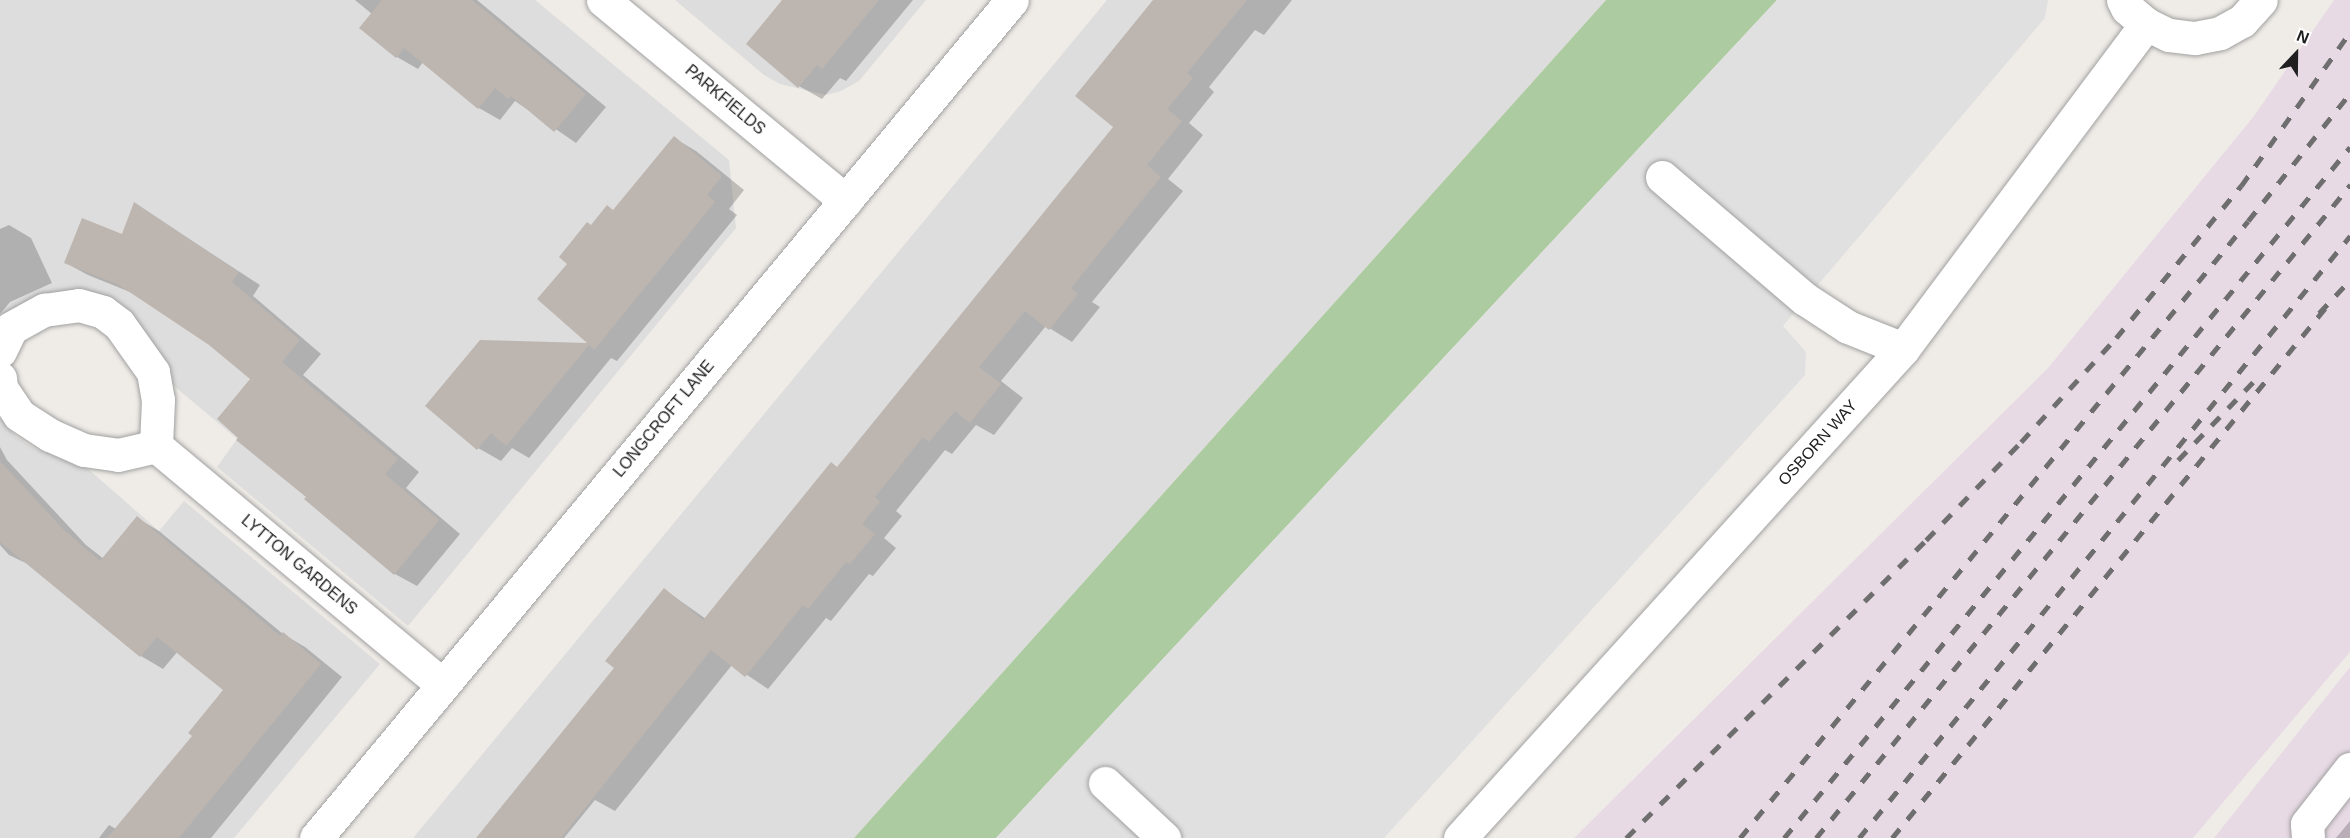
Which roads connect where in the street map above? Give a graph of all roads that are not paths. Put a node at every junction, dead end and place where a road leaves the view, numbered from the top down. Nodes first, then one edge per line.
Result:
1 (603, 0) edge
2 (1012, 0) edge
3 (2123, 0) edge
4 (2261, 0) edge
5 (2146, 24) junction
6 (1662, 177) dead end
7 (846, 201) junction
8 (1903, 349) junction
9 (0, 351) edge
10 (0, 378) edge
11 (156, 446) junction
12 (443, 685) junction
13 (2350, 769) edge
14 (1105, 783) dead end
15 (316, 838) edge
16 (1164, 838) edge
17 (1460, 838) edge
18 (2308, 838) edge

1 - 7 street, PARKFIELDS
2 - 7 street, LONGCROFT LANE
3 - 5 street
4 - 5 street
5 - 8 street, OSBORN WAY
6 - 8 street
7 - 12 street, LONGCROFT LANE
8 - 17 street, OSBORN WAY
9 - 11 street
10 - 11 street
11 - 12 street, LYTTON GARDENS
12 - 15 street, LONGCROFT LANE
13 - 18 street
14 - 16 street

